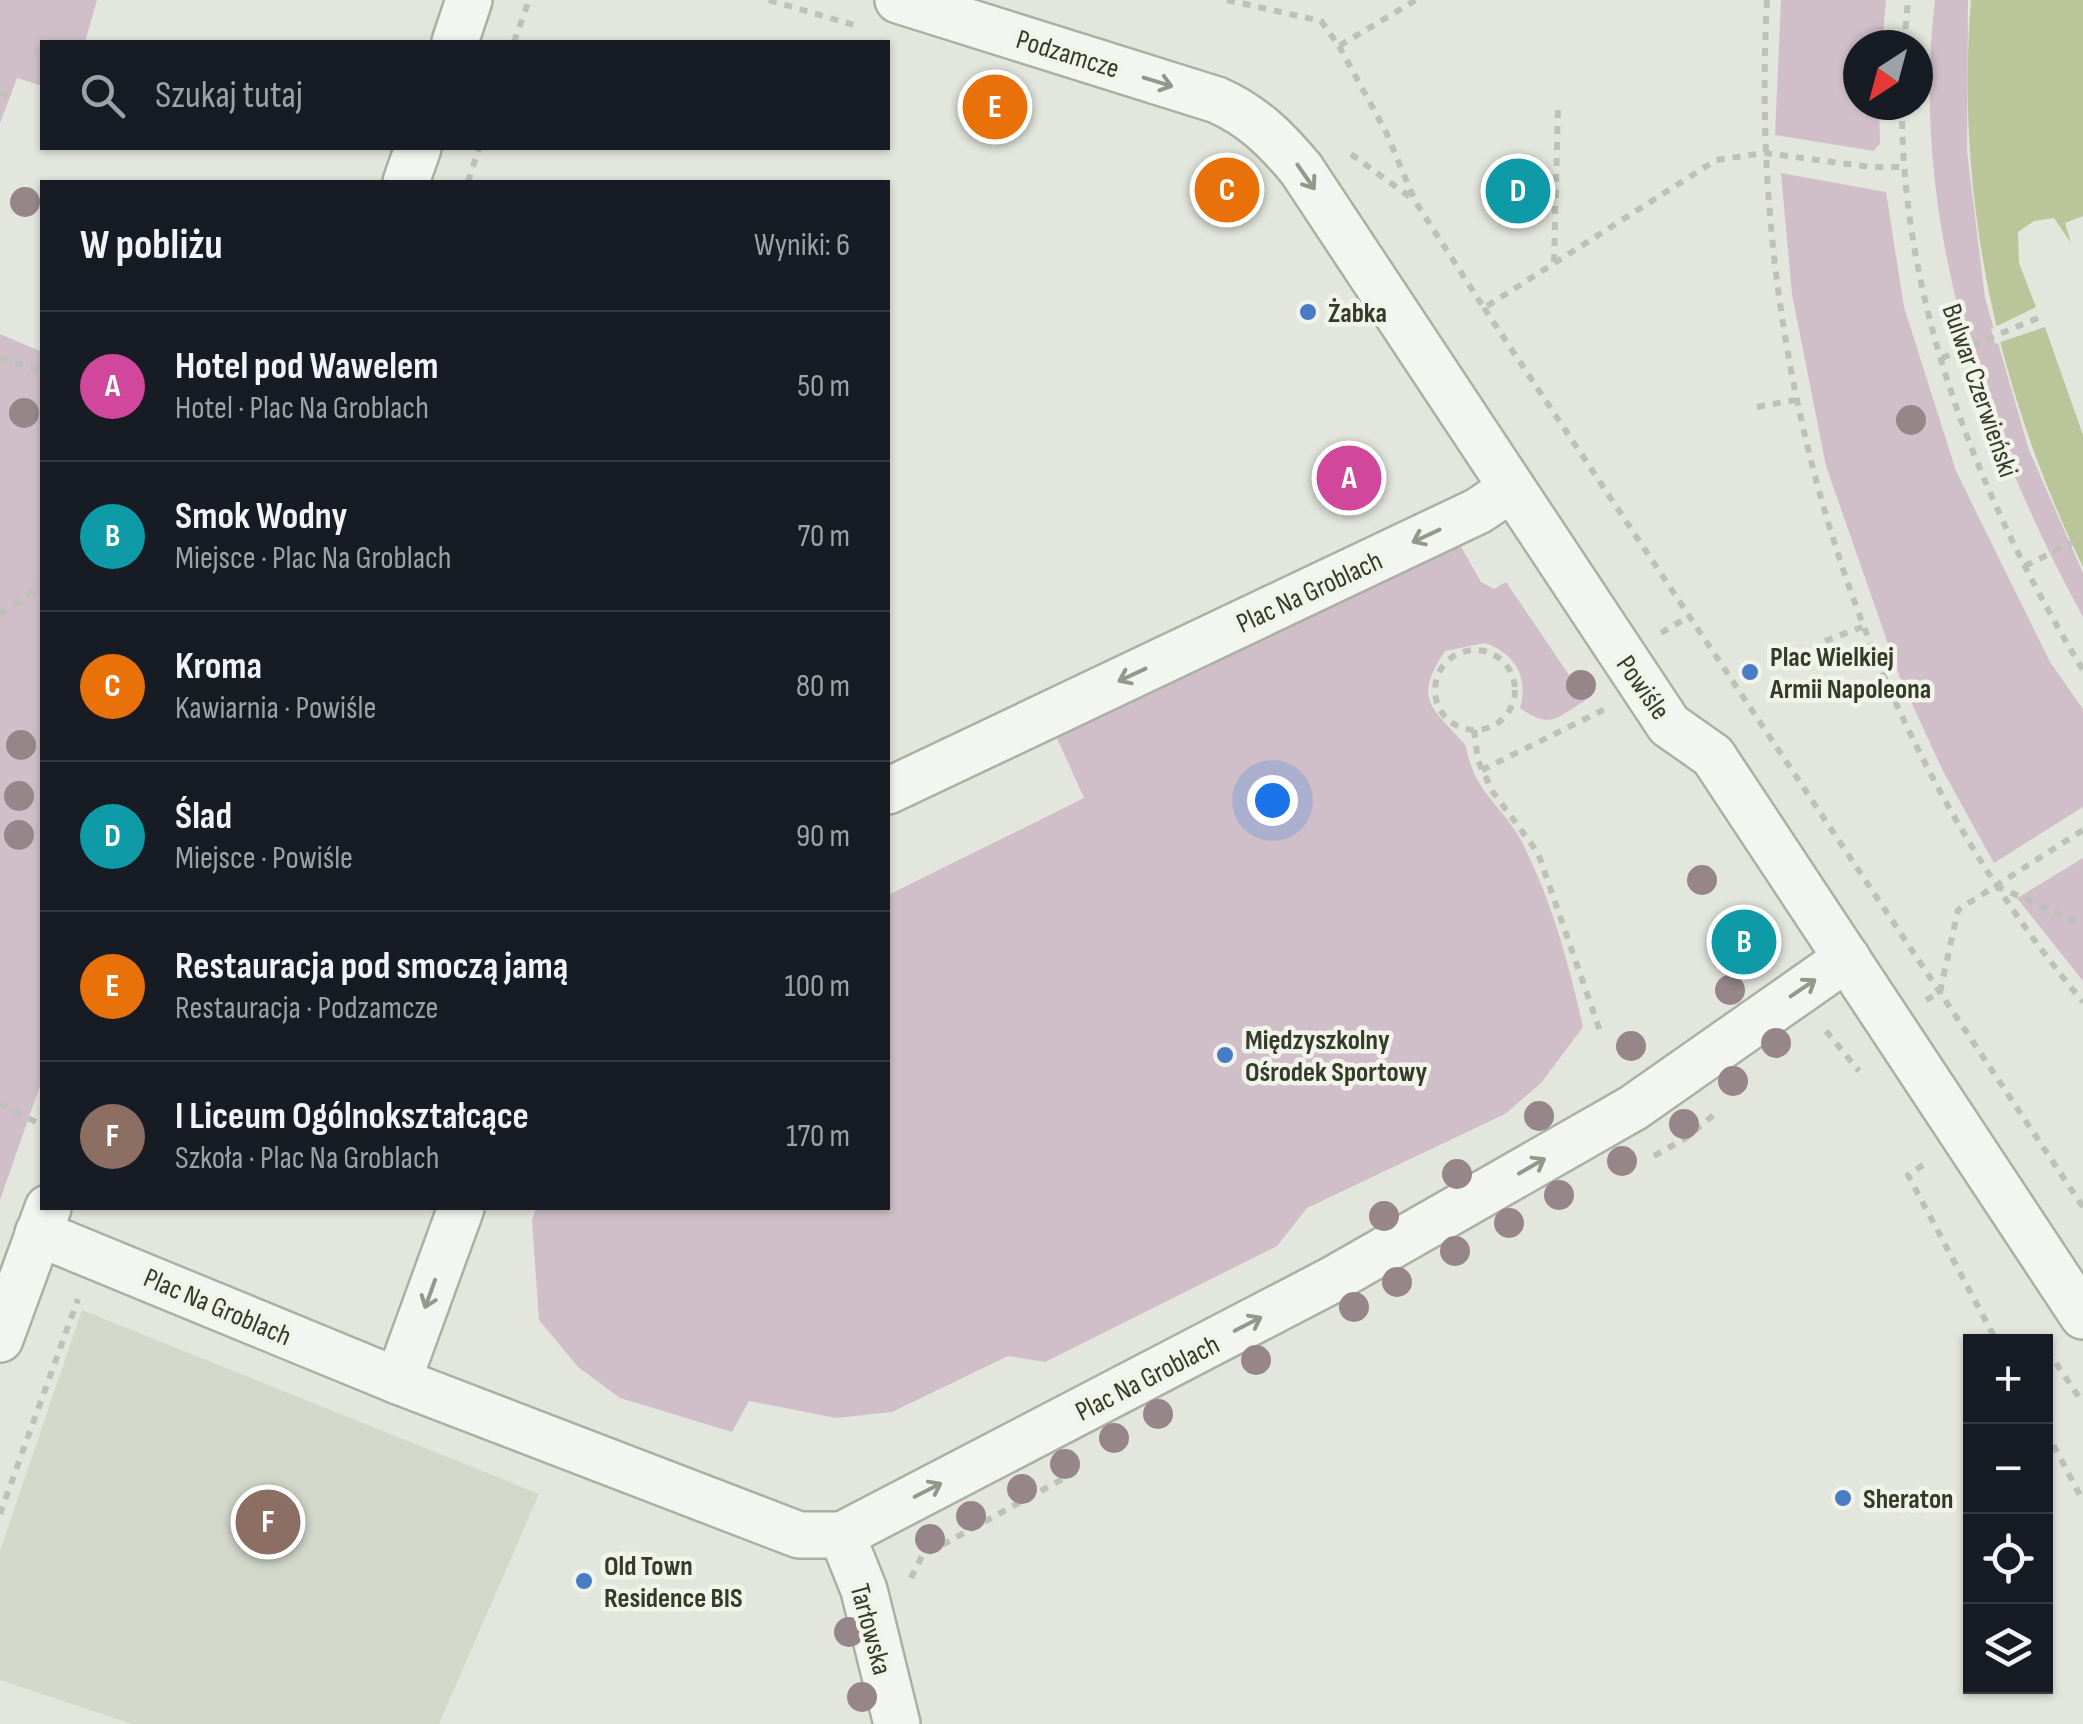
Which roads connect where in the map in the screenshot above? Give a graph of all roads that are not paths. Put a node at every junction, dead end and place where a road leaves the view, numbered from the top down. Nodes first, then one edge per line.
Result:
1 (470, 0) edge
2 (898, 0) edge
3 (455, 40) edge
4 (1238, 109) joint
5 (417, 150) edge
6 (407, 180) edge
7 (1511, 489) junction
8 (890, 790) edge
9 (1847, 958) junction
10 (460, 1210) edge
11 (43, 1220) edge
12 (2083, 1316) edge
13 (0, 1339) edge
14 (398, 1381) junction
15 (842, 1536) junction
16 (897, 1724) edge

1 - 3 street
2 -> 4 street, Podzamcze
4 -> 7 street, Powiśle
5 - 6 street
7 -> 8 street, Plac Na Groblach
7 - 9 street, Powiśle
9 - 12 street, Powiśle
15 -> 9 street, Plac Na Groblach
10 -> 14 street
11 - 13 street
11 - 14 street, Plac Na Groblach
14 - 15 street, Plac Na Groblach
15 - 16 street, Tarłowska

